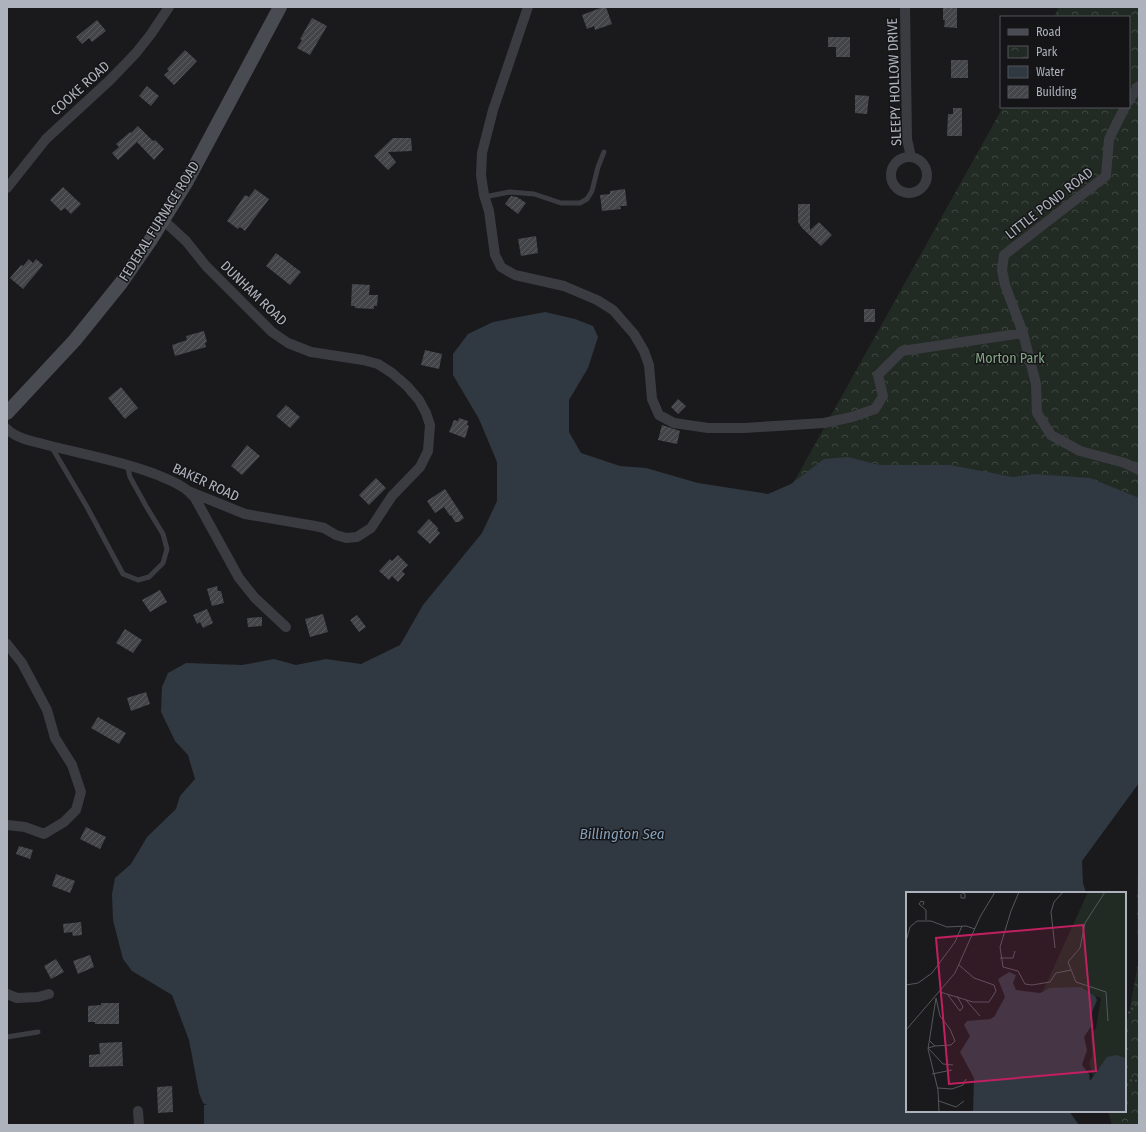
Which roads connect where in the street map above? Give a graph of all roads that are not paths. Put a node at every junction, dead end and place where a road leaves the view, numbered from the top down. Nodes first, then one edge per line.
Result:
1 (169, 7) edge
2 (280, 7) edge
3 (528, 7) edge
4 (905, 7) edge
5 (1139, 86) edge
6 (1130, 99) edge
7 (1124, 108) edge
8 (604, 152) dead end
9 (911, 157) dead end
10 (7, 188) edge
11 (484, 197) junction
12 (163, 220) junction
13 (1023, 333) junction
14 (7, 413) edge
15 (7, 429) edge
16 (51, 446) junction
17 (127, 464) junction
18 (1139, 470) edge
19 (188, 492) junction
20 (384, 508) joint
21 (286, 627) dead end
22 (7, 644) edge
23 (7, 825) edge
24 (7, 994) edge
25 (49, 994) dead end
26 (38, 1032) dead end
27 (7, 1037) edge
28 (138, 1111) dead end
29 (139, 1125) edge

1 - 10 street, COOKE ROAD
2 - 12 main road, FEDERAL FURNACE ROAD
3 - 11 street
4 - 9 street, SLEEPY HOLLOW DRIVE
5 - 6 street
7 - 13 street, LITTLE POND ROAD
8 - 11 lane
11 - 13 street
12 - 14 main road, FEDERAL FURNACE ROAD
12 - 20 street, DUNHAM ROAD
13 - 18 street, LITTLE POND ROAD
15 - 16 street, BAKER ROAD
16 - 17 street, BAKER ROAD
16 - 17 lane
17 - 19 street, BAKER ROAD
19 - 20 street, BAKER ROAD
19 - 21 street
22 - 23 street
24 - 25 street
26 - 27 lane
28 - 29 street

